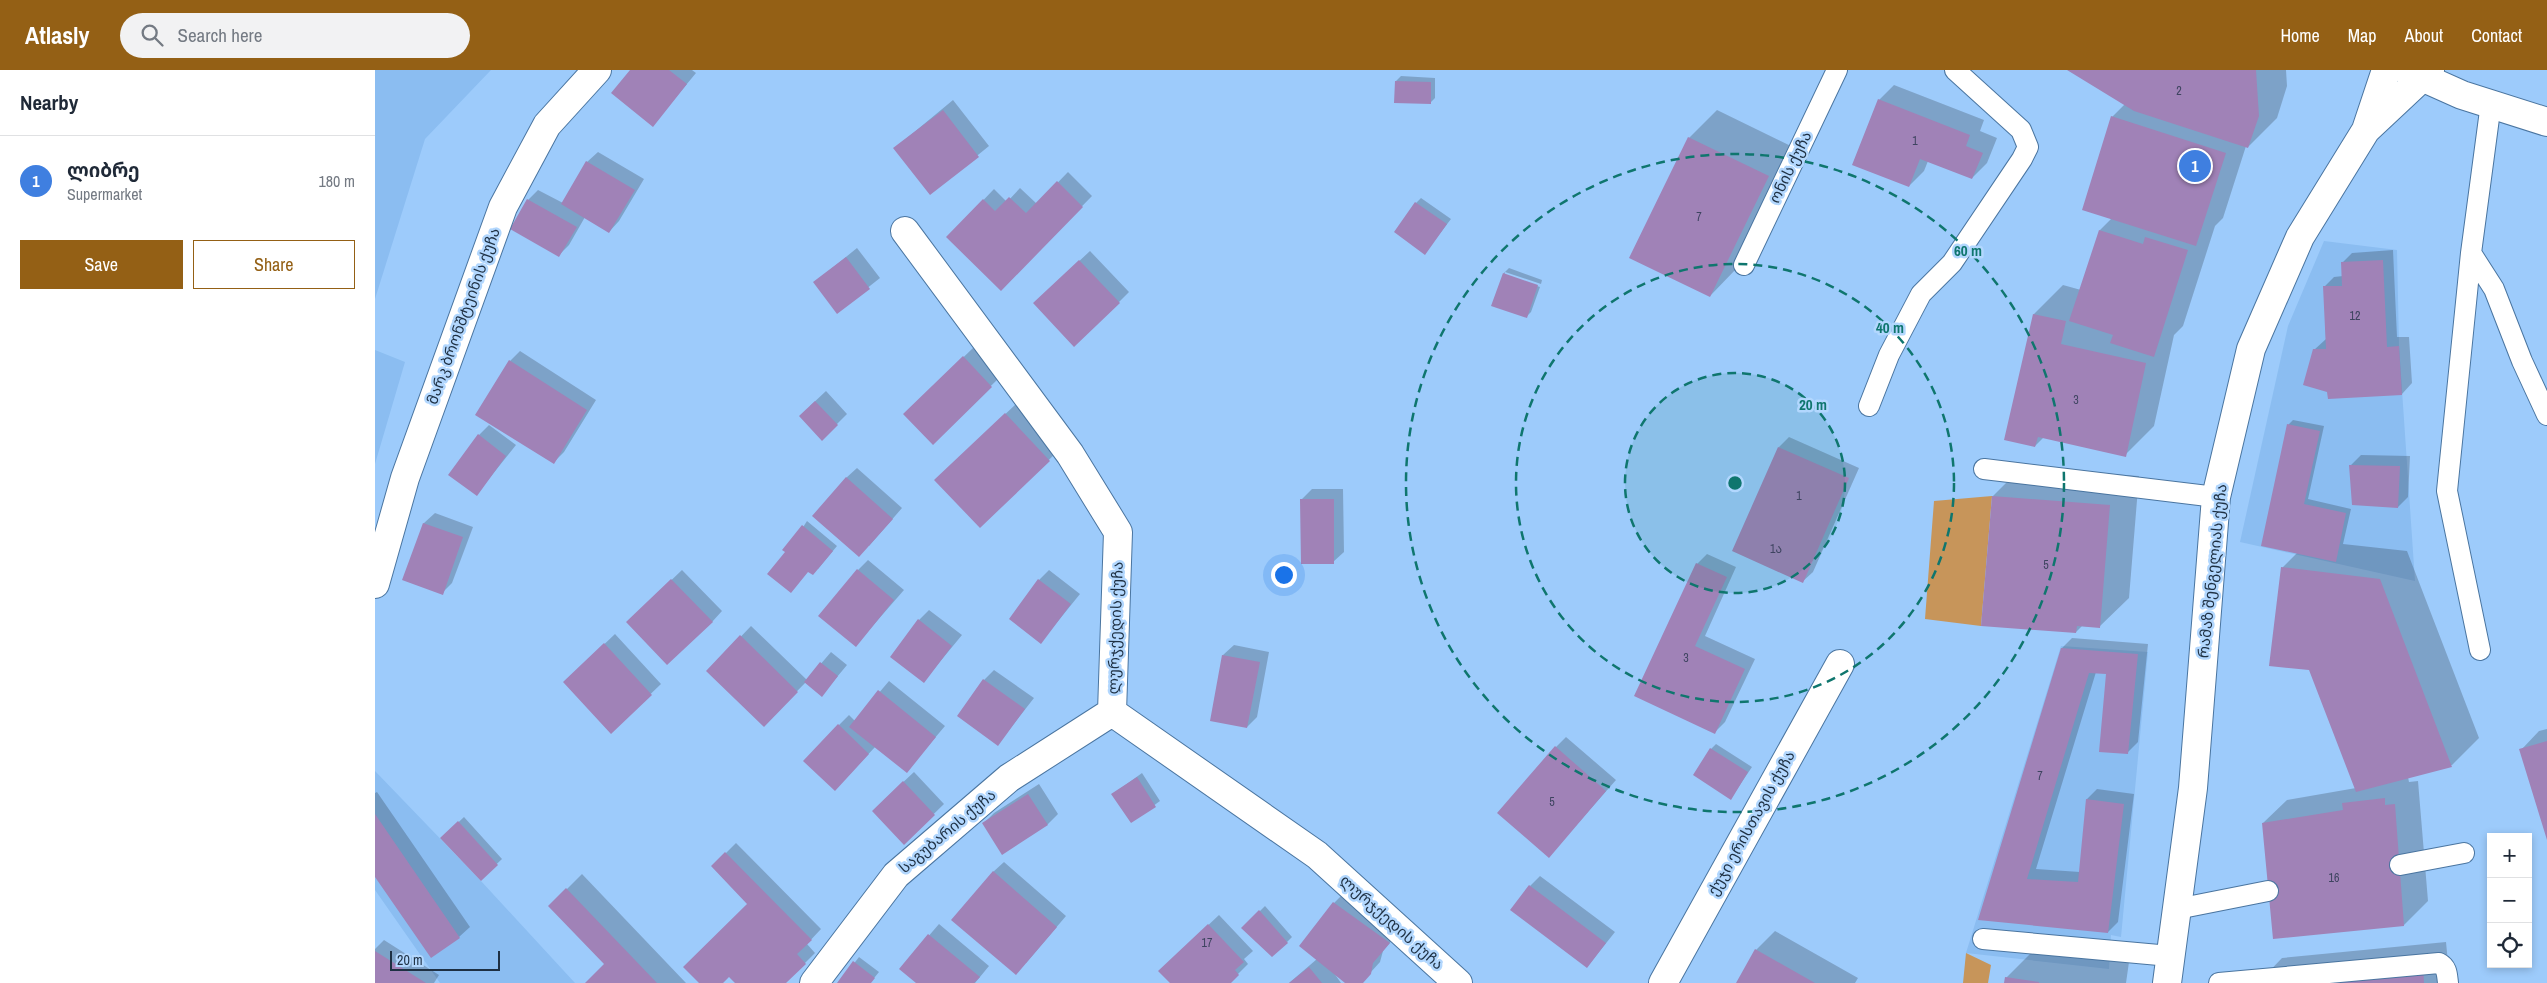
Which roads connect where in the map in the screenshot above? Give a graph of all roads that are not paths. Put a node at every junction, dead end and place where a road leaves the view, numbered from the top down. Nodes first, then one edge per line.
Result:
1 (597, 70) edge
2 (1837, 70) edge
3 (1955, 70) edge
4 (2386, 70) edge
5 (2420, 72) edge
6 (2491, 103) junction
7 (2547, 122) edge
8 (2366, 130) junction
9 (905, 231) dead end
10 (2471, 253) junction
11 (1744, 265) dead end
12 (1869, 406) dead end
13 (2547, 415) edge
14 (1984, 469) dead end
15 (2216, 497) junction
16 (375, 584) edge
17 (2480, 650) dead end
18 (1840, 664) dead end
19 (1112, 712) junction
20 (2464, 853) dead end
21 (2400, 865) dead end
22 (2268, 891) dead end
23 (2177, 909) junction
24 (1983, 939) dead end
25 (2170, 956) junction
26 (814, 983) edge
27 (1458, 983) edge
28 (1663, 983) edge
29 (2167, 983) edge
30 (2219, 983) edge
31 (2448, 983) edge

1 - 16 street, მარკ ბრონშტეინის ქუჩა
2 - 11 lane, ონის ქუჩა
3 - 12 lane
4 - 8 street, რამაზ შენგელიას ქუჩა
5 - 6 street
5 - 8 street, რამაზ შენგელიას ქუჩა
6 - 7 street
6 - 10 lane
8 - 15 street, რამაზ შენგელიას ქუჩა
9 - 19 street, ლურჯქედის ქუჩა
10 - 13 lane
10 - 17 lane
14 - 15 lane
15 - 23 street, რამაზ შენგელიას ქუჩა
18 - 28 street, ქუჯი ერისთავის ქუჩა
19 - 26 street, საგუბარის ქუჩა
19 - 27 street, ლურჯქედის ქუჩა
20 - 21 lane
22 - 23 lane
23 - 25 street, რამაზ შენგელიას ქუჩა
24 - 25 lane
25 - 29 street, რამაზ შენგელიას ქუჩა
30 - 31 lane

